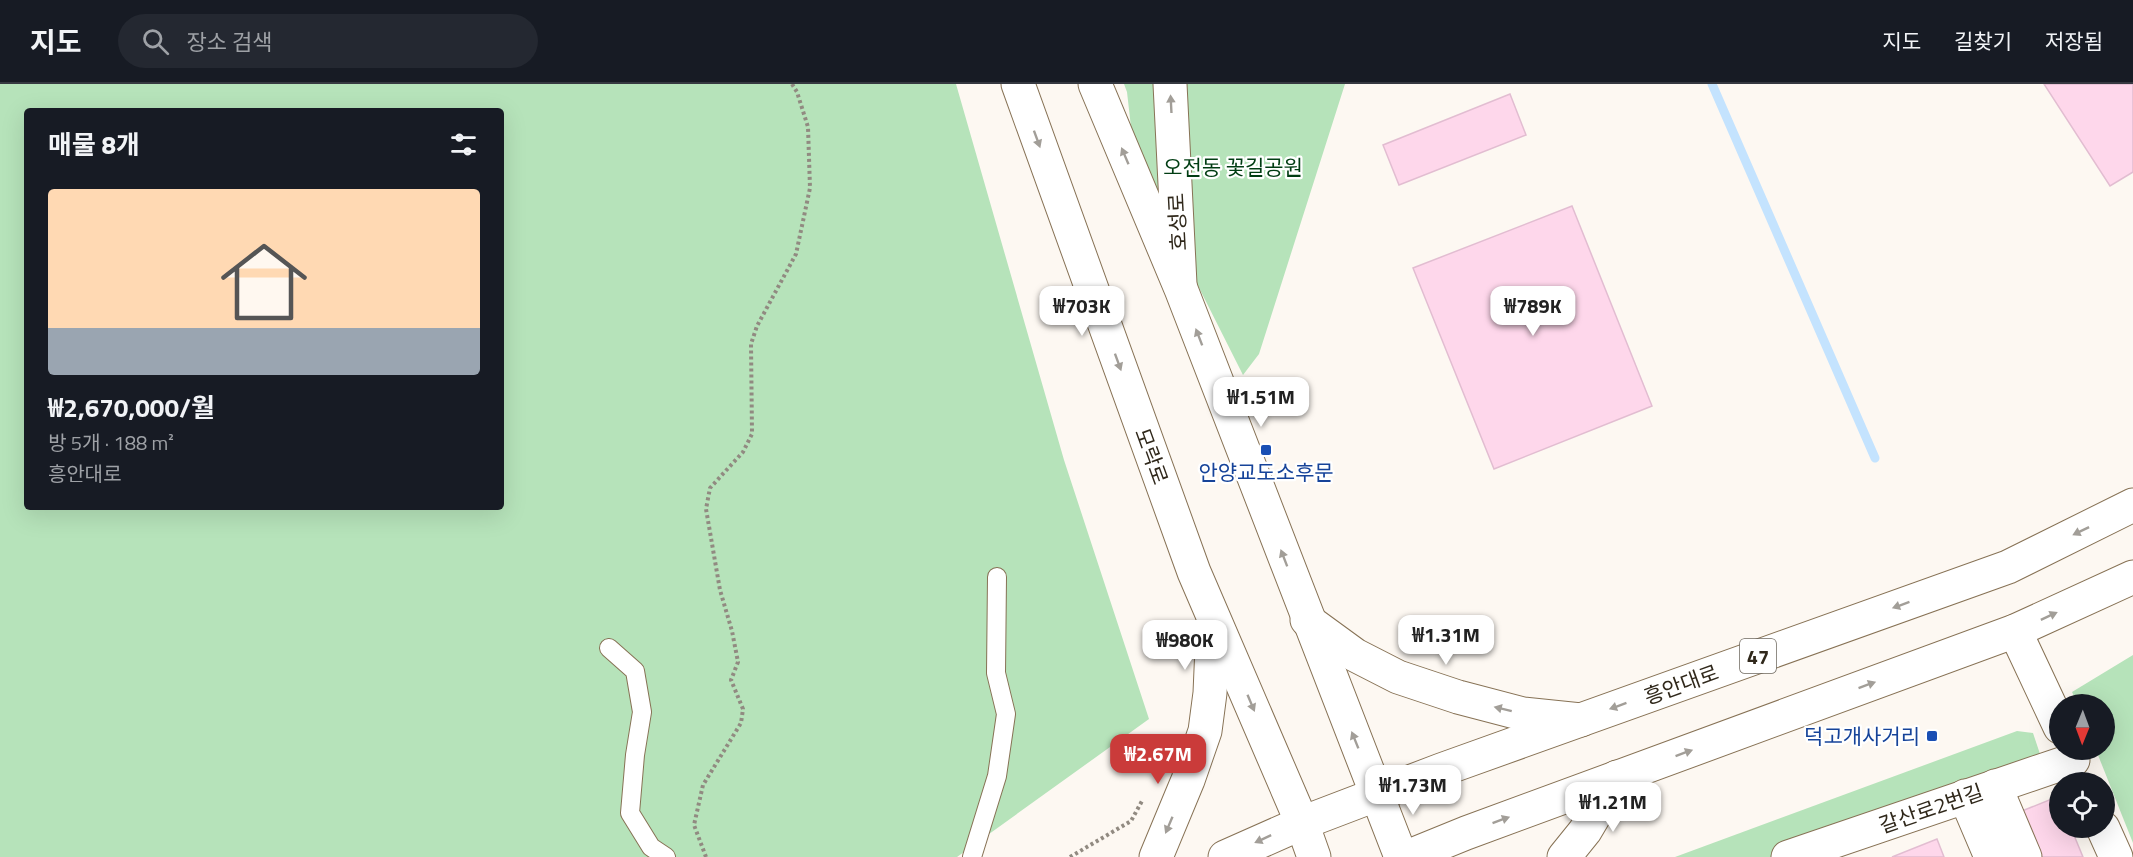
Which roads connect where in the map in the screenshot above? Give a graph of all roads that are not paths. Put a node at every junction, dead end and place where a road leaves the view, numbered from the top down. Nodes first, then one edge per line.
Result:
1 (1017, 84) edge
2 (1095, 84) edge
3 (1170, 84) edge
4 (1180, 289) junction
5 (2133, 505) edge
6 (997, 577) dead end
7 (2133, 577) edge
8 (1213, 616) junction
9 (1307, 620) junction
10 (2015, 631) junction
11 (609, 648) dead end
12 (2049, 704) edge
13 (1581, 720) junction
14 (2075, 764) edge
15 (1617, 777) junction
16 (1980, 791) junction
17 (1377, 794) junction
18 (1302, 823) junction
19 (2107, 838) edge
20 (666, 857) edge
21 (972, 857) edge
22 (1156, 857) edge
23 (1225, 857) edge
24 (1314, 857) edge
25 (1401, 857) edge
26 (1407, 857) edge
27 (1564, 857) edge
28 (1788, 857) edge
29 (1991, 857) edge
30 (2025, 857) edge
31 (2115, 857) edge

1 -> 8 street, 모락로
4 -> 2 street
4 -> 3 street, 호성로
9 -> 4 street
5 -> 13 street, 흥안대로 / 47
6 - 21 lane
10 -> 7 street
8 -> 18 street, 모락로
8 -> 22 street
13 -> 9 street
17 -> 9 street
10 - 12 street
15 -> 10 street
11 - 20 lane
13 - 17 street, 흥안대로 / 47
14 - 16 street, 갈산로2번길
26 -> 15 street
15 - 27 street
16 - 28 street, 갈산로2번길
16 - 29 street
16 - 30 street
17 - 18 street, 흥안대로 / 47
17 - 25 street
18 -> 23 street, 흥안대로 / 47
18 - 24 street, 모락로
19 - 31 street

